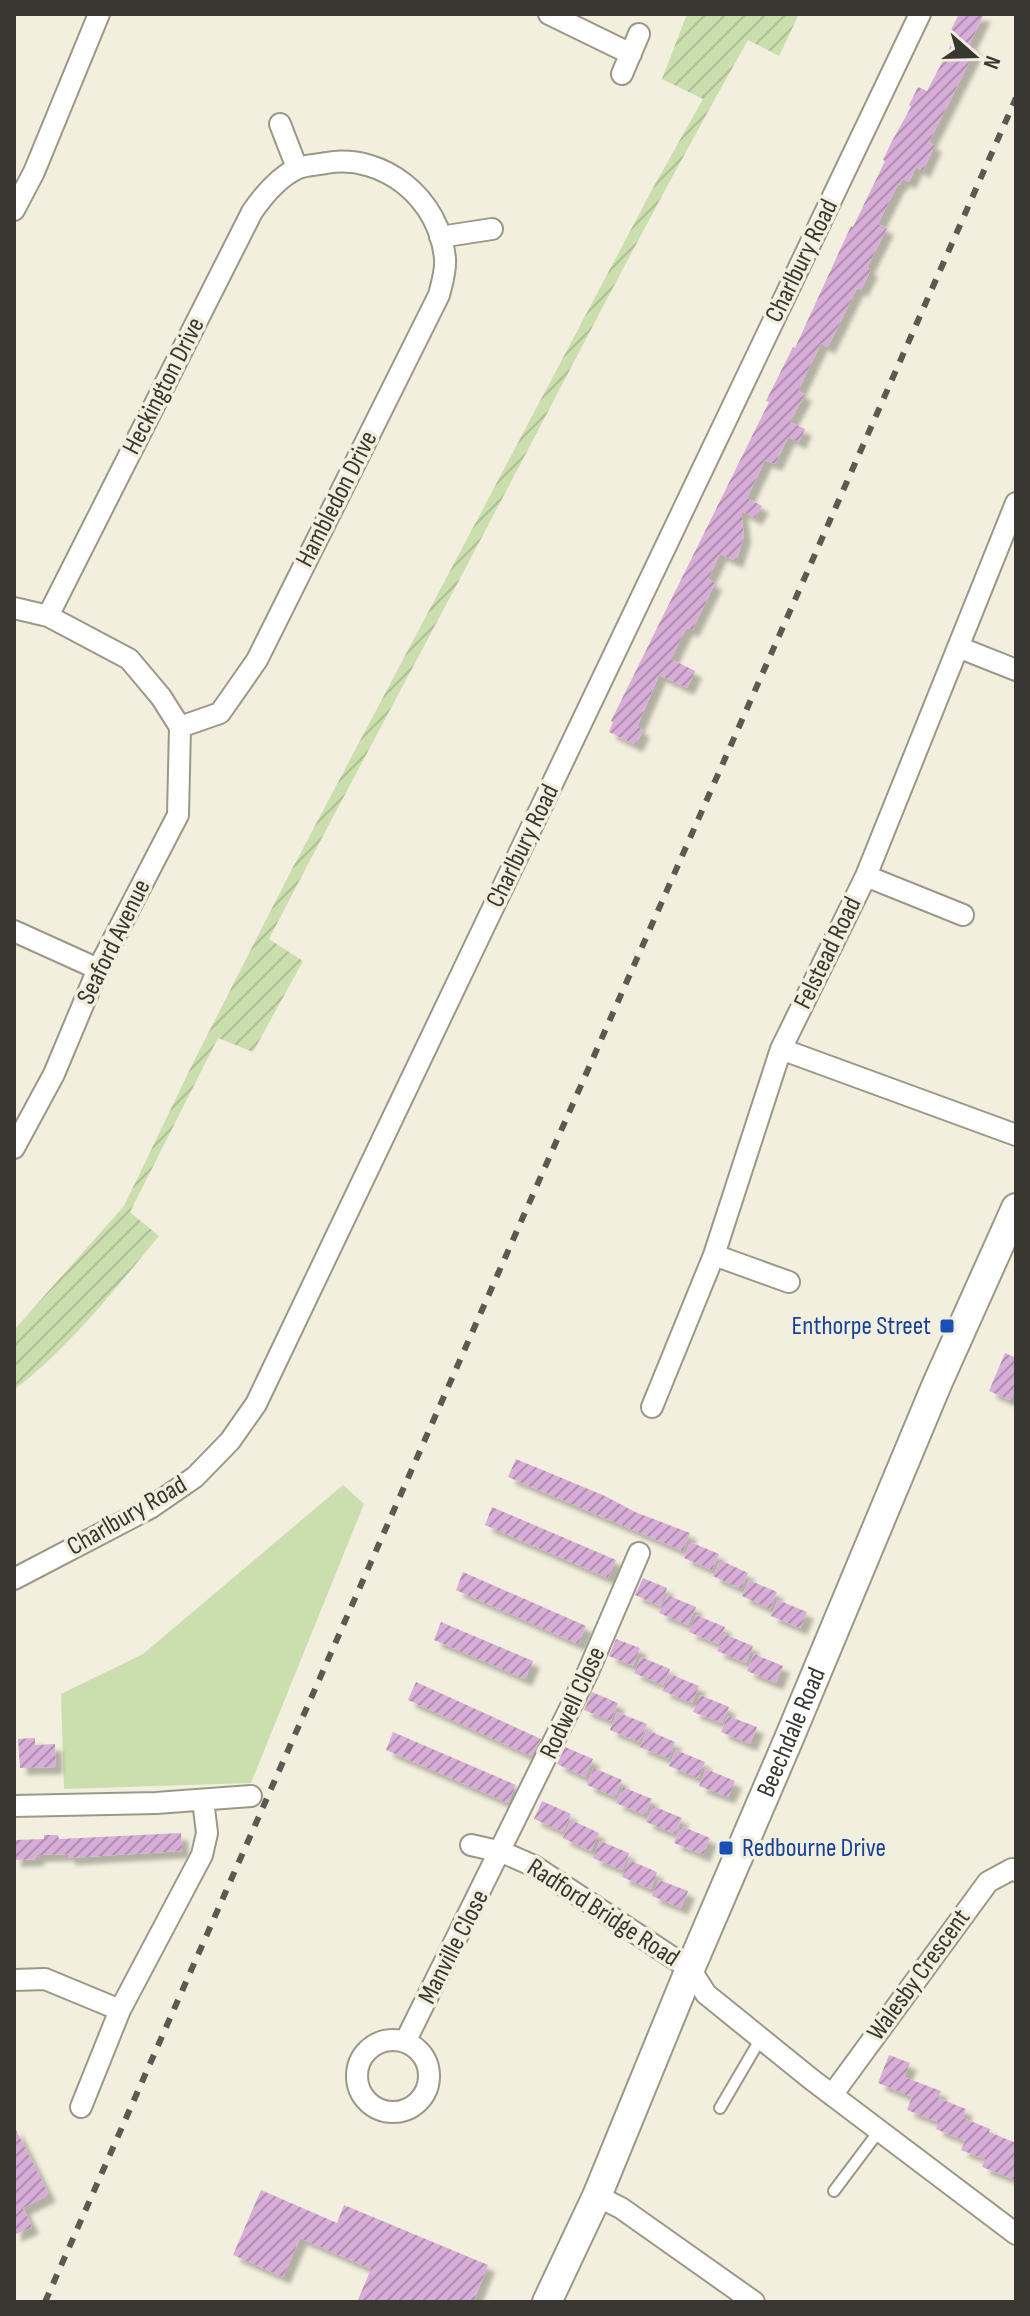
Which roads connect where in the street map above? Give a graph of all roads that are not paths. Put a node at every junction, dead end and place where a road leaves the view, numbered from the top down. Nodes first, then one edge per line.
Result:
1 (99, 14) edge
2 (549, 14) edge
3 (920, 14) edge
4 (622, 74) dead end
5 (280, 124) dead end
6 (297, 168) junction
7 (14, 210) edge
8 (492, 229) dead end
9 (440, 237) junction
10 (1016, 503) edge
11 (14, 608) edge
12 (48, 616) junction
13 (958, 647) junction
14 (1016, 670) edge
15 (180, 727) junction
16 (866, 876) junction
17 (963, 915) dead end
18 (14, 931) edge
19 (98, 969) junction
20 (781, 1049) junction
21 (1016, 1135) edge
22 (14, 1148) edge
23 (1016, 1208) edge
24 (714, 1255) junction
25 (789, 1282) dead end
26 (652, 1407) dead end
27 (639, 1553) dead end
28 (14, 1579) edge
29 (251, 1796) dead end
30 (203, 1800) junction
31 (14, 1806) edge
32 (471, 1845) dead end
33 (502, 1852) junction
34 (1016, 1871) edge
35 (690, 1969) junction
36 (14, 1980) edge
37 (120, 2010) junction
38 (761, 2038) junction
39 (405, 2042) dead end
40 (832, 2095) junction
41 (81, 2107) dead end
42 (720, 2108) dead end
43 (879, 2131) junction
44 (834, 2191) dead end
45 (597, 2196) junction
46 (1016, 2234) edge
47 (547, 2302) edge
48 (754, 2302) edge

1 - 7 street
2 - 4 street
3 - 28 street, Charlbury Road
5 - 6 street
6 - 9 street, Hambledon Drive
6 - 12 street, Heckington Drive
8 - 9 street
9 - 15 street, Hambledon Drive
10 - 13 street, Felstead Road
11 - 12 street
12 - 15 street
13 - 14 street
13 - 16 street, Felstead Road
15 - 19 street, Seaford Avenue
16 - 17 street
16 - 20 street, Felstead Road
18 - 19 street
19 - 22 street, Seaford Avenue
20 - 21 street
20 - 24 street, Felstead Road
23 - 35 street, Beechdale Road
24 - 25 street
24 - 26 street, Felstead Road
27 - 33 street, Rodwell Close
29 - 30 street
30 - 31 street
30 - 37 street
32 - 33 street, Radford Bridge Road
33 - 35 street, Radford Bridge Road
33 - 39 street, Manville Close
34 - 40 street, Walesby Crescent
35 - 38 street
35 - 45 street, Beechdale Road
36 - 37 street
37 - 41 street
38 - 40 street
38 - 42 lane
40 - 43 street
43 - 44 lane
43 - 46 street
45 - 47 street, Beechdale Road
45 - 48 street

